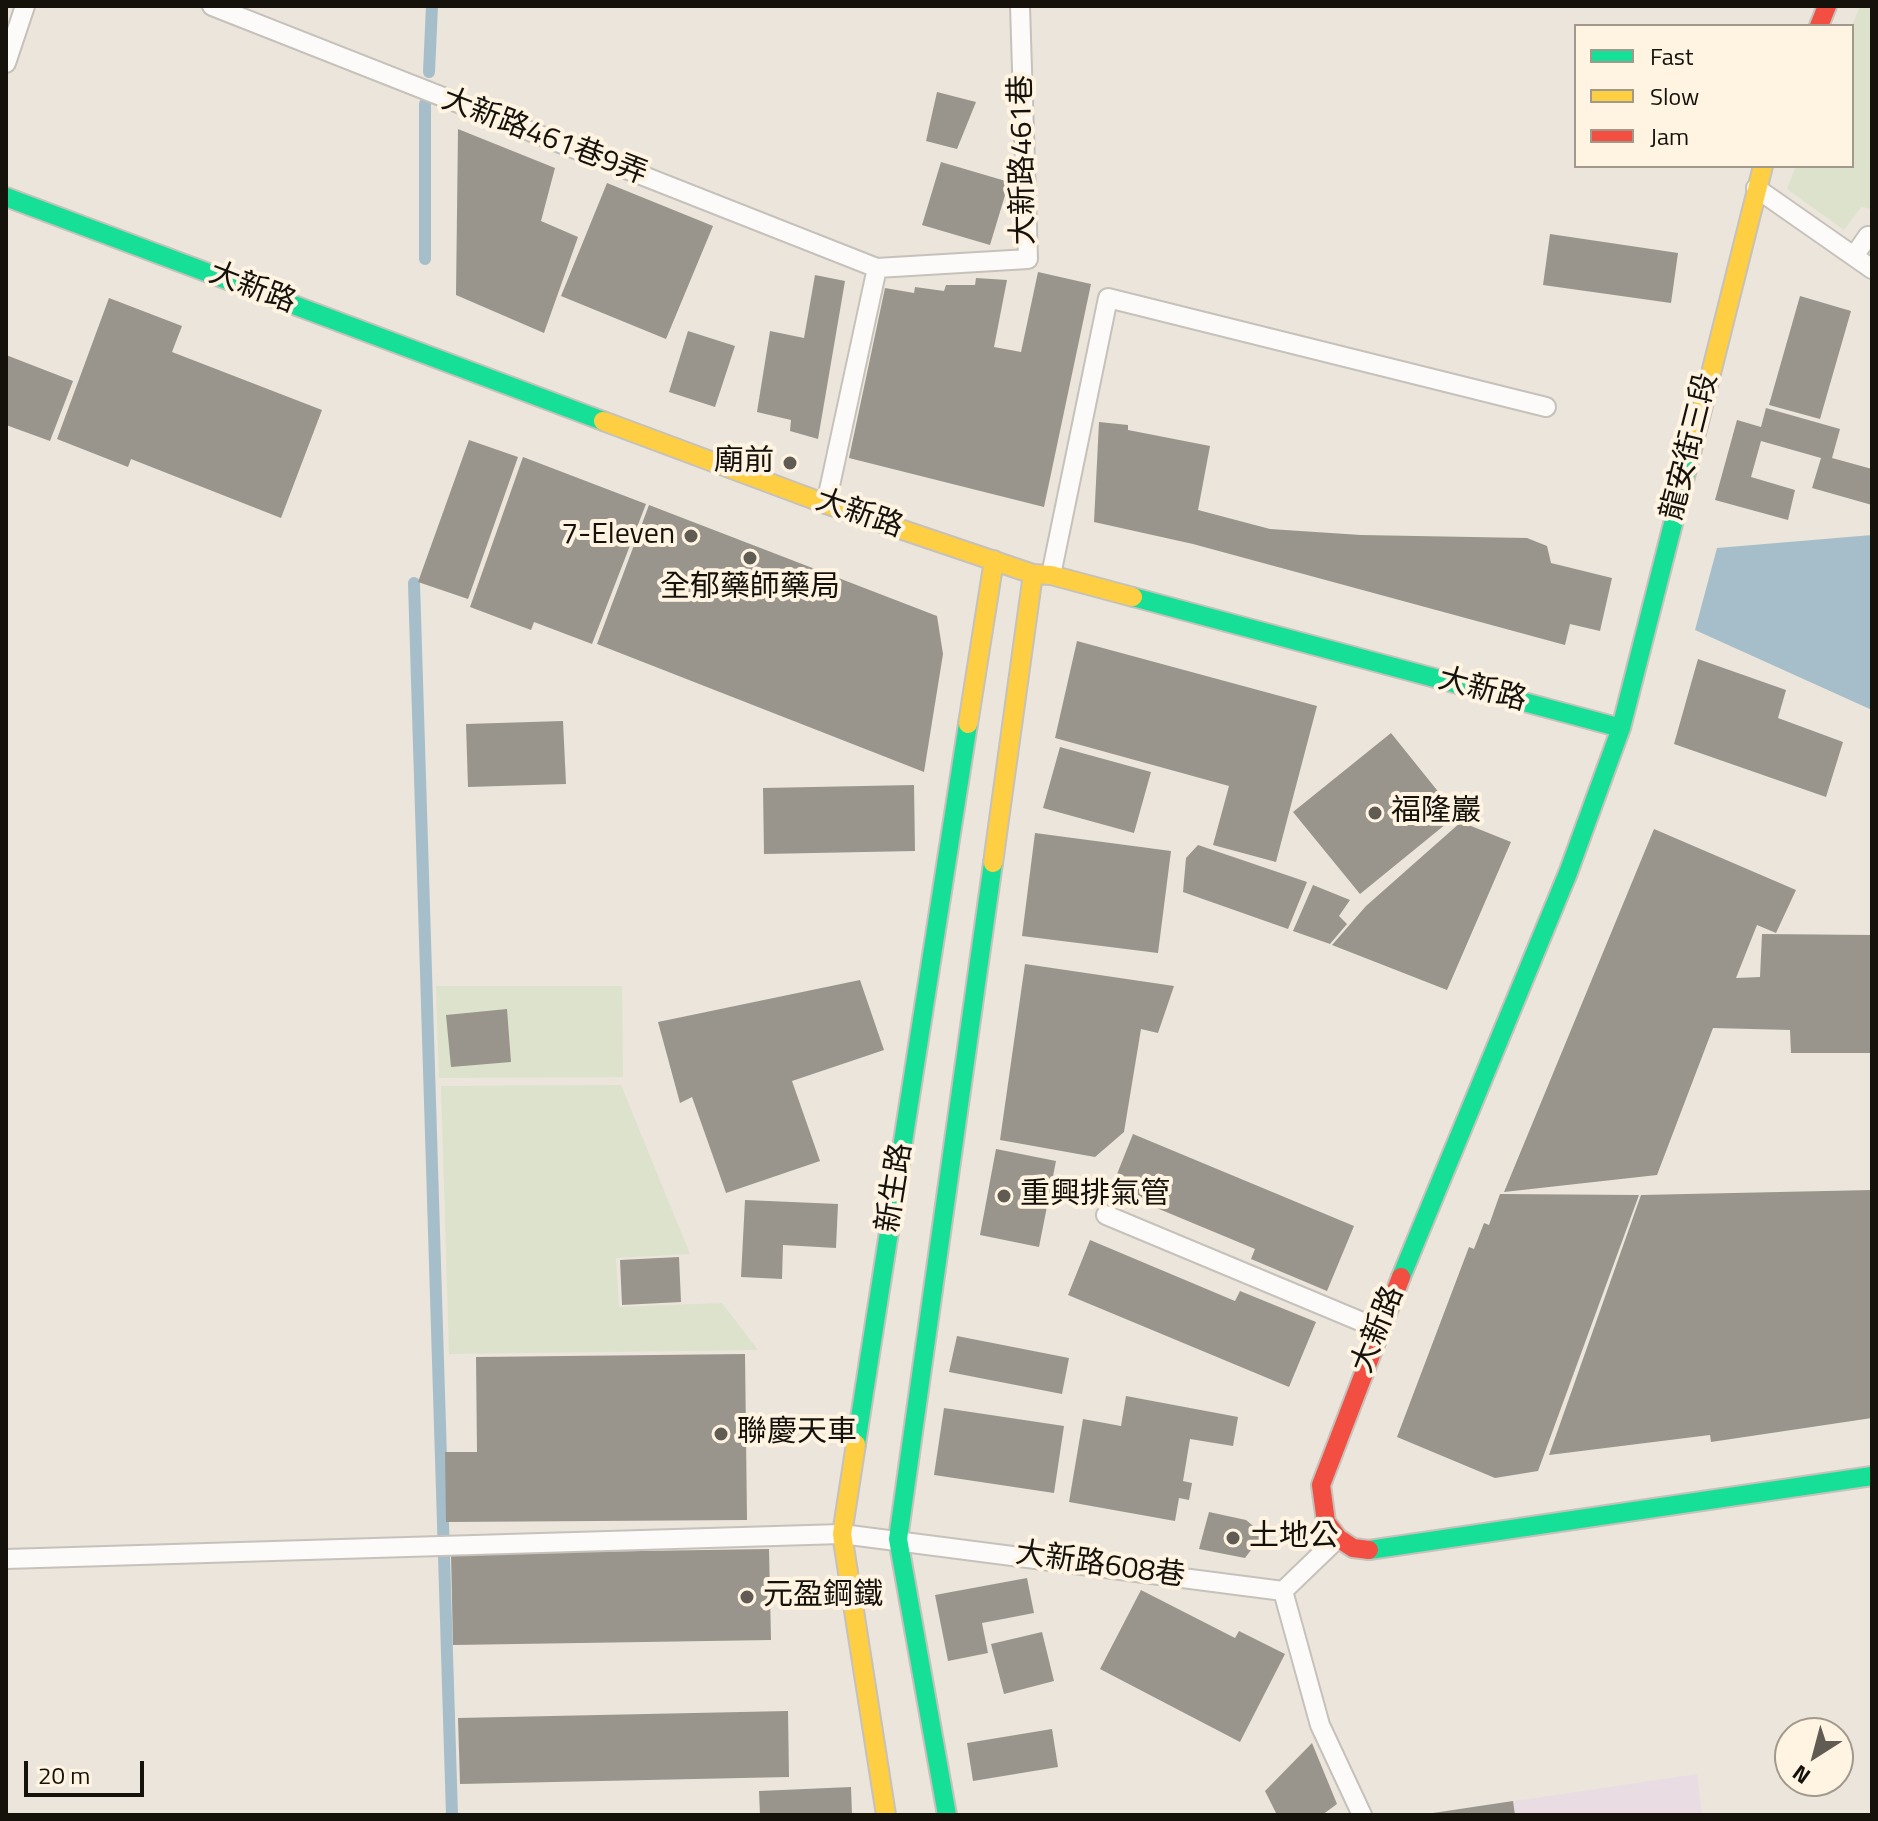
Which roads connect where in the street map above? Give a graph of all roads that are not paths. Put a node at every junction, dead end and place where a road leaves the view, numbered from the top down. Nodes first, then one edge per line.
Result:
1 (25, 6) edge
2 (212, 6) edge
3 (1020, 6) edge
4 (6, 63) edge
5 (1762, 168) edge
6 (1756, 187) junction
7 (6, 197) edge
8 (1872, 236) edge
9 (1854, 256) junction
10 (877, 268) junction
11 (1872, 269) edge
12 (1546, 407) dead end
13 (826, 504) junction
14 (994, 560) junction
15 (1042, 575) junction
16 (1621, 728) junction
17 (1106, 1215) dead end
18 (1379, 1329) junction
19 (1872, 1476) edge
20 (842, 1534) junction
21 (1338, 1538) junction
22 (898, 1539) junction
23 (6, 1559) edge
24 (1283, 1591) junction
25 (886, 1815) edge
26 (947, 1815) edge
27 (1362, 1815) edge

1 - 4 lane
2 - 10 lane, 大新路461巷9弄
3 - 10 lane, 大新路461巷
5 - 6 main road, 龍安街三段
6 - 9 lane
6 - 16 main road, 龍安街三段
7 - 13 main road, 大新路
8 - 9 lane
9 - 11 lane
10 - 13 lane
12 - 15 lane
13 - 14 main road, 大新路
14 - 15 main road, 大新路
14 - 20 main road, 新生路
15 - 16 main road, 大新路
15 - 22 main road, 新生路
16 - 18 main road, 大新路
17 - 18 lane
18 - 21 main road, 大新路
19 - 21 main road
20 - 22 lane, 大新路608巷
20 - 23 lane, 大新路608巷
20 - 25 main road, 新生路
21 - 24 lane
22 - 24 lane, 大新路608巷
22 - 26 main road, 新生路
24 - 27 lane

